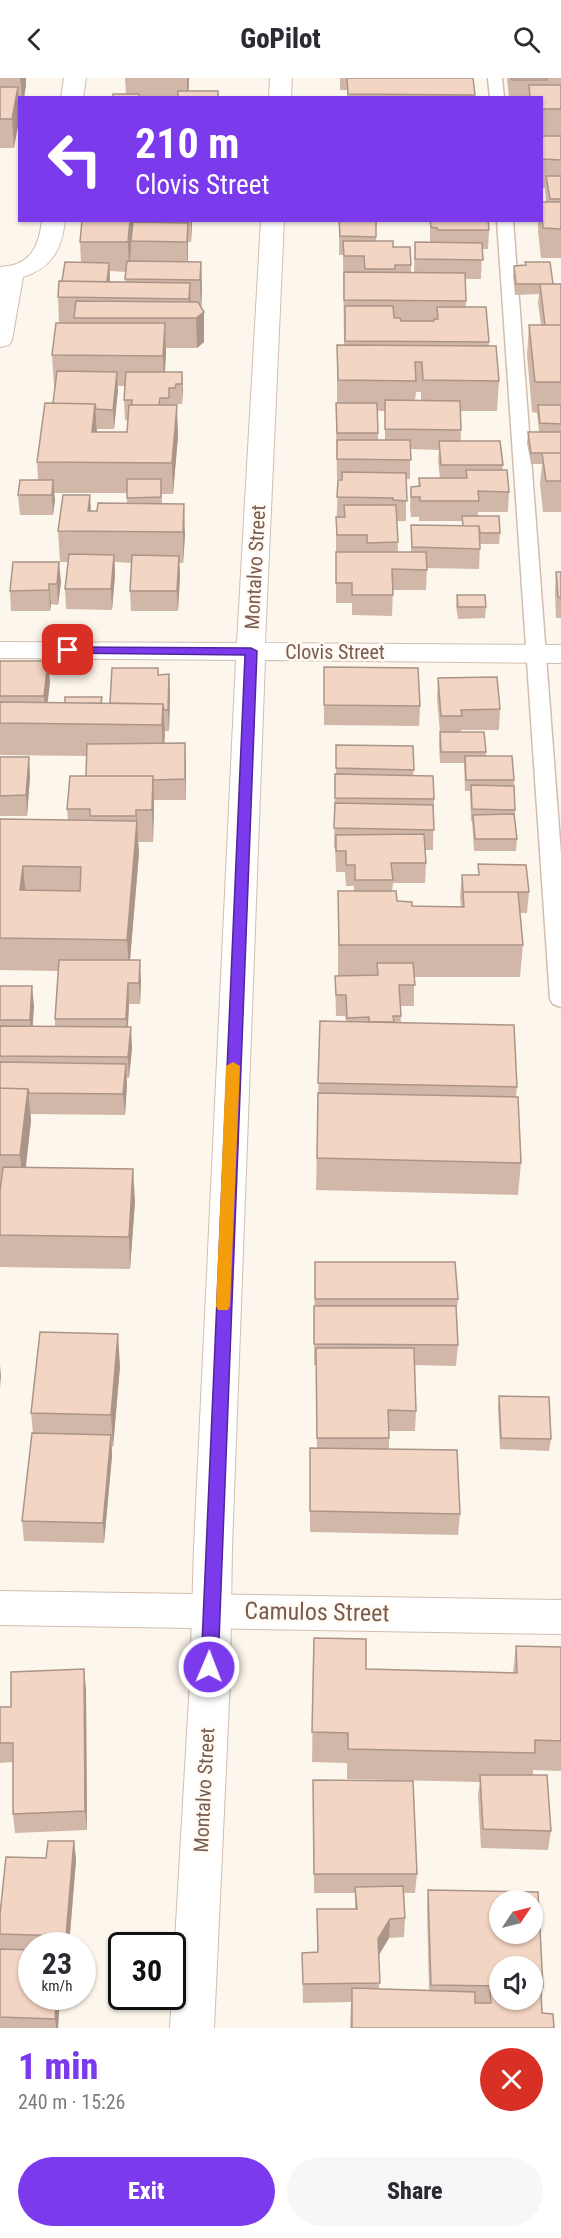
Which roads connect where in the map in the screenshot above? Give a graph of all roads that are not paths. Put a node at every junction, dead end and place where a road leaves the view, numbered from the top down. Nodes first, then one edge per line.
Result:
1 (75, 78) edge
2 (281, 78) edge
3 (495, 78) edge
4 (72, 96) edge
5 (280, 96) edge
6 (497, 96) edge
7 (54, 222) edge
8 (273, 222) edge
9 (505, 222) edge
10 (6, 274) edge
11 (0, 340) edge
12 (0, 650) edge
13 (251, 651) junction
14 (548, 654) edge
15 (561, 999) edge
16 (0, 1608) edge
17 (210, 1610) junction
18 (561, 1617) edge
19 (192, 2028) edge

1 - 4 street
2 - 5 street
3 - 6 lane
7 - 10 street
8 - 13 street, Montalvo Street
9 - 14 lane
10 - 11 street
12 - 13 street, Clovis Street
13 - 14 street, Clovis Street
13 - 17 street, Montalvo Street
14 - 15 lane
16 - 17 street, Camulos Street
17 - 18 street, Camulos Street
17 - 19 street, Montalvo Street

